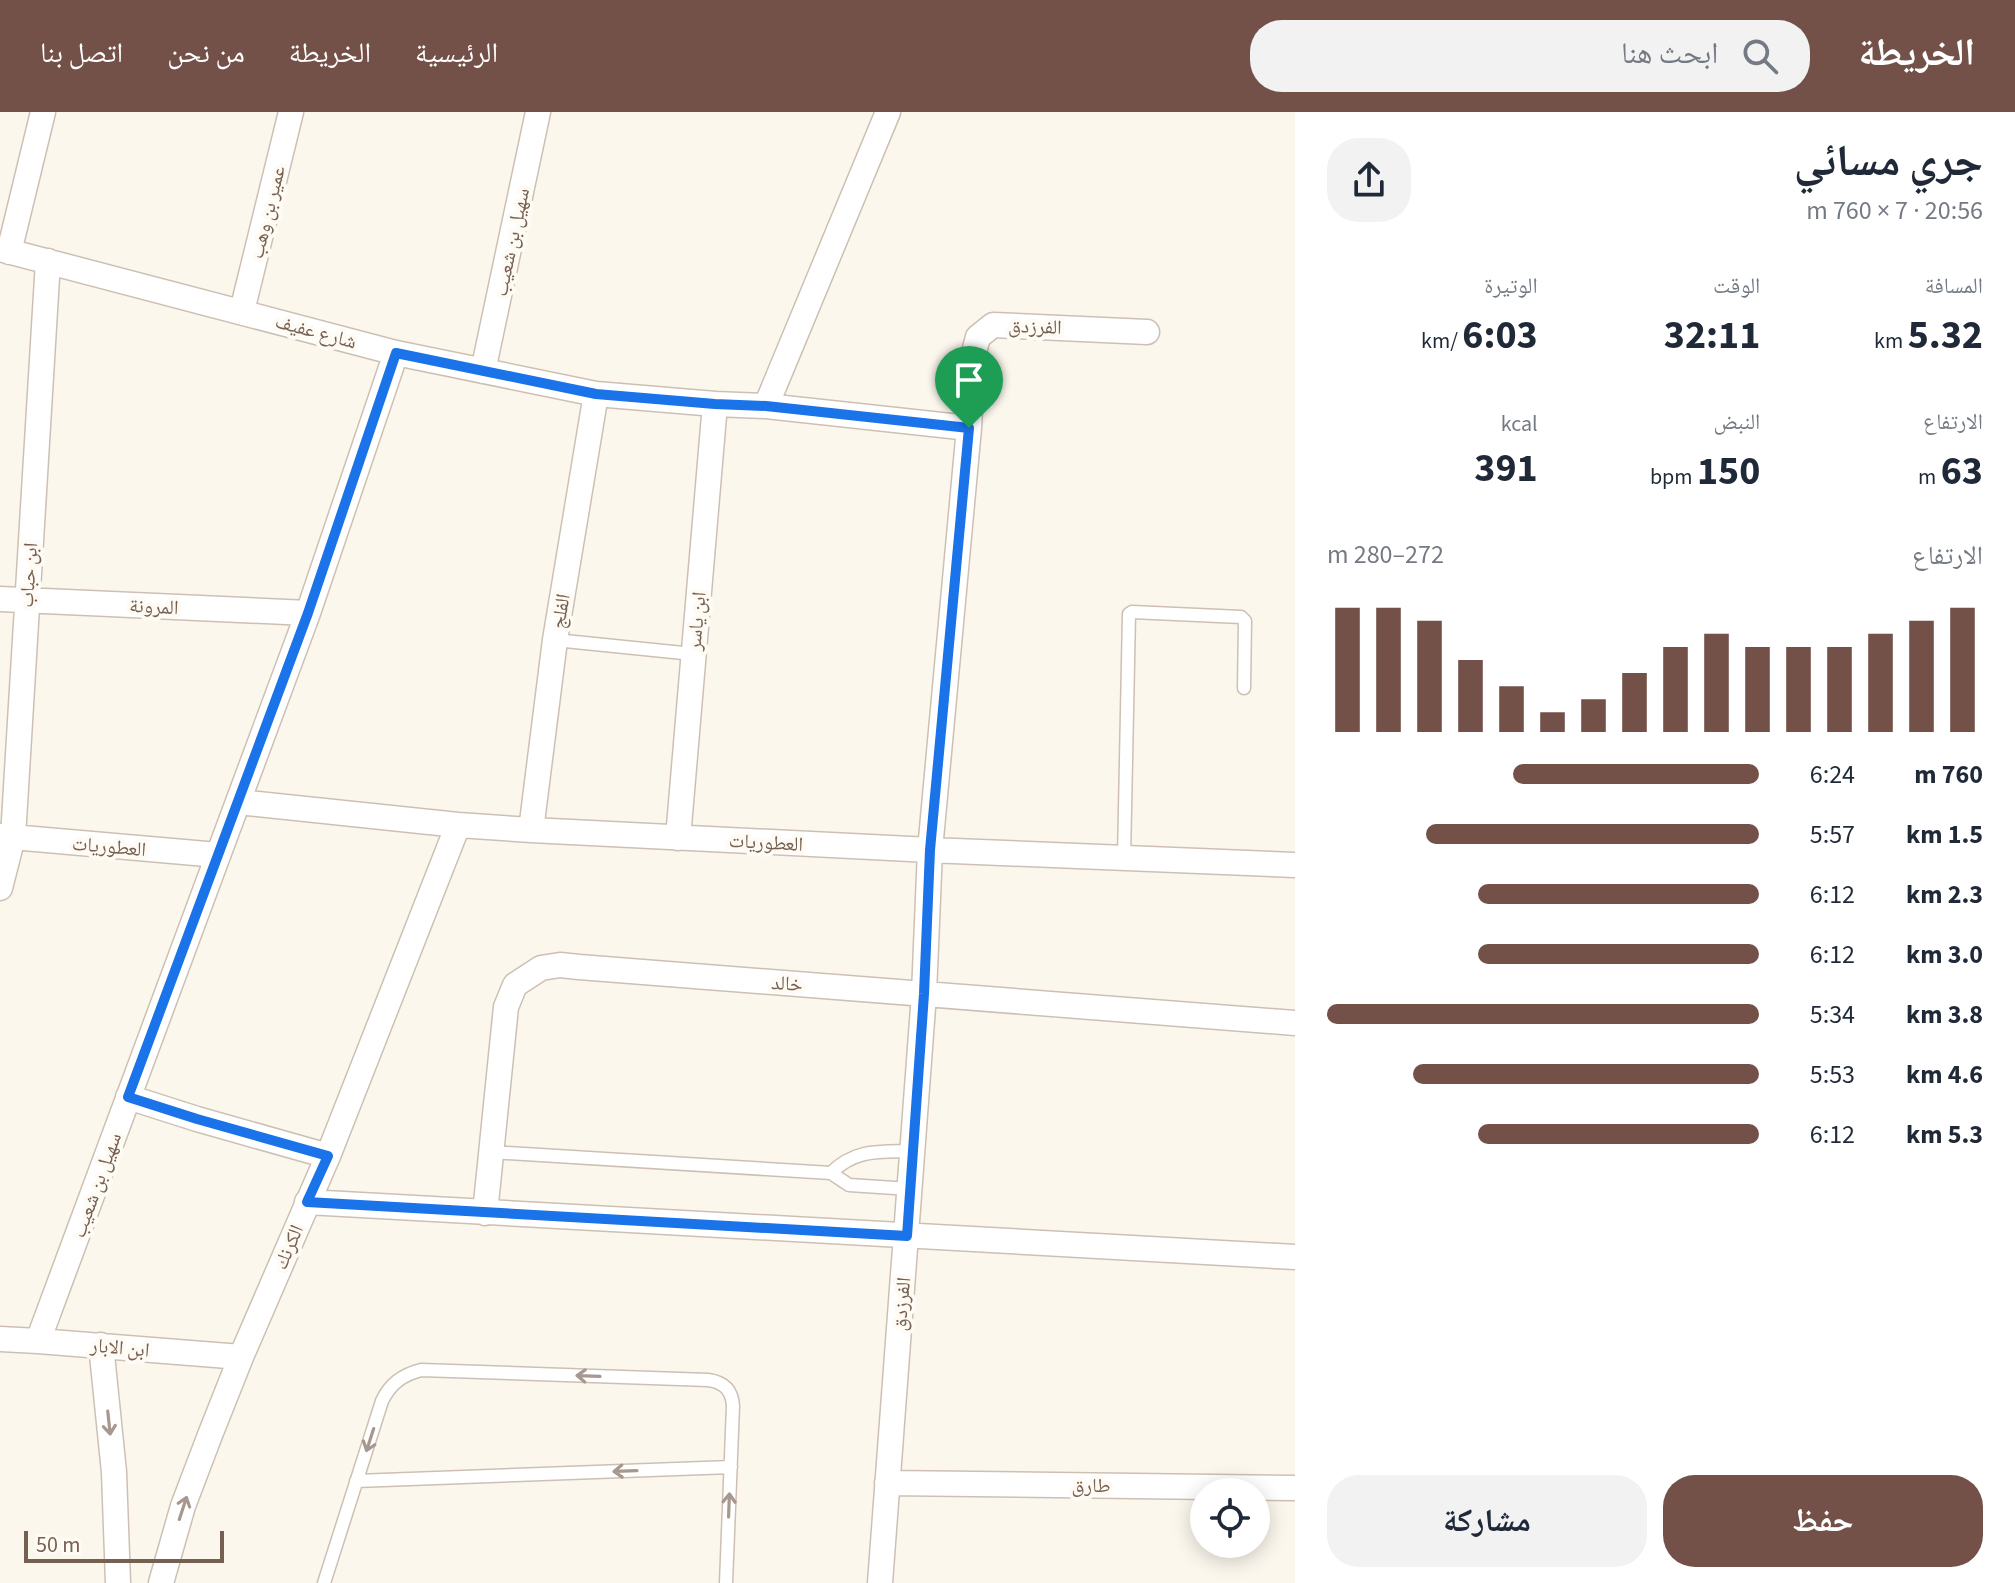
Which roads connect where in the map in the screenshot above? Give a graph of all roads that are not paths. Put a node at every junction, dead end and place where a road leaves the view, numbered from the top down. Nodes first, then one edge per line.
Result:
1 (43, 112) edge
2 (291, 112) edge
3 (538, 112) edge
4 (888, 112) edge
5 (4, 250) edge
6 (48, 261) junction
7 (242, 311) junction
8 (1147, 332) dead end
9 (396, 353) junction
10 (483, 371) junction
11 (596, 394) junction
12 (715, 404) junction
13 (766, 406) junction
14 (969, 428) junction
15 (0, 599) edge
16 (26, 600) junction
17 (308, 613) junction
18 (555, 640) junction
19 (693, 654) junction
20 (1244, 688) dead end
21 (238, 802) junction
22 (458, 825) junction
23 (531, 830) junction
24 (6, 837) edge
25 (678, 838) junction
26 (930, 850) junction
27 (218, 855) junction
28 (1124, 858) junction
29 (1295, 865) edge
30 (0, 888) edge
31 (924, 994) junction
32 (1295, 1023) edge
33 (128, 1097) junction
34 (913, 1151) junction
35 (491, 1152) junction
36 (328, 1156) junction
37 (831, 1173) junction
38 (910, 1189) junction
39 (307, 1202) junction
40 (485, 1213) junction
41 (907, 1236) junction
42 (1295, 1257) edge
43 (0, 1339) edge
44 (38, 1341) junction
45 (101, 1345) junction
46 (241, 1357) junction
47 (731, 1467) junction
48 (356, 1481) junction
49 (887, 1483) junction
50 (1295, 1488) edge
51 (118, 1583) edge
52 (161, 1583) edge
53 (324, 1583) edge
54 (726, 1583) edge
55 (880, 1583) edge

1 - 5 street
2 - 7 street, عمير بن وهب
3 - 10 street, سهيل بن شعيب
4 - 13 street
5 - 6 street, شارع عفيف
6 - 7 street, شارع عفيف
6 - 16 street, ابن حباب
7 - 9 street, شارع عفيف
8 - 14 street, الفرزدق
9 - 10 street, شارع عفيف
9 - 17 street, سهيل بن شعيب
10 - 11 street, شارع عفيف
11 - 12 street, شارع عفيف
11 - 18 street, الفلج
12 - 13 street, شارع عفيف
12 - 19 street, ابن ياسر
13 - 14 street, شارع عفيف
14 - 26 street, الفرزدق
15 - 16 street, المرونة
16 - 17 street, المرونة
16 - 24 street, ابن حباب
17 - 21 street, سهيل بن شعيب
18 - 19 lane
18 - 23 street, الفلج
19 - 25 street, ابن ياسر
20 - 28 lane
21 - 22 street, العطوريات
21 - 27 street, سهيل بن شعيب
22 - 23 street, العطوريات
22 - 36 street, الكرنك
23 - 25 street, العطوريات
24 - 27 street, العطوريات
24 - 30 street, ابن حباب
25 - 26 street, العطوريات
26 - 28 street, العطوريات
26 - 31 street, الفرزدق
27 - 33 street, سهيل بن شعيب
28 - 29 street, العطوريات
31 - 32 street, خالد
31 - 34 street, الفرزدق
31 - 35 street, خالد
33 - 36 street
33 - 44 street, سهيل بن شعيب
34 - 37 lane
34 - 38 street, الفرزدق
35 - 37 lane
35 - 40 street, خالد
36 - 39 street, الكرنك
37 - 38 lane
38 - 41 street, الفرزدق
39 - 40 street
39 - 46 street, الكرنك
40 - 41 street
41 - 42 street
41 - 49 street, الفرزدق
43 - 44 street, ابن الابار
44 - 45 street, ابن الابار
45 - 46 street, ابن الابار
45 -> 51 street
52 -> 46 street, الكرنك
47 -> 48 lane
47 -> 48 lane
54 -> 47 lane
48 - 53 lane
49 - 50 street, طارق
49 - 55 street, الفرزدق

